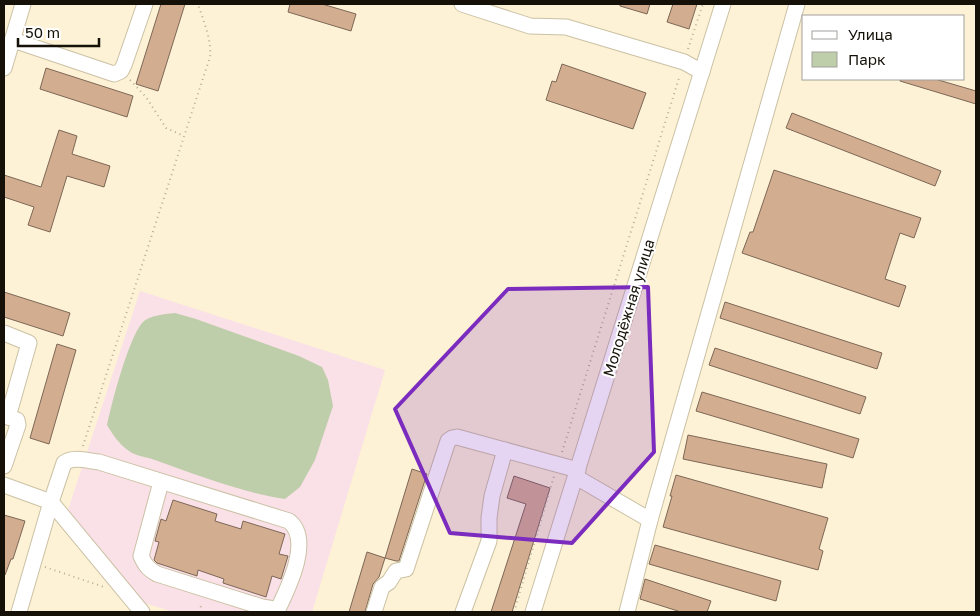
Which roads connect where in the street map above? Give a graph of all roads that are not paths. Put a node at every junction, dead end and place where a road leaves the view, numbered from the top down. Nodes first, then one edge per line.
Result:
1 (23, 4) edge
2 (145, 4) edge
3 (462, 4) edge
4 (724, 4) edge
5 (797, 4) edge
6 (13, 40) junction
7 (4, 68) edge
8 (702, 72) junction
9 (4, 333) edge
10 (6, 416) edge
11 (505, 450) junction
12 (4, 466) edge
13 (577, 474) junction
14 (161, 482) junction
15 (4, 484) edge
16 (51, 502) junction
17 (650, 520) junction
18 (19, 612) edge
19 (142, 612) edge
20 (374, 612) edge
21 (463, 612) edge
22 (533, 612) edge
23 (627, 612) edge

1 - 6 street
2 - 6 street
3 - 8 street
4 - 8 street, Молодёжная улица
5 - 17 street
6 - 7 street
8 - 13 street, Молодёжная улица
9 - 10 street
10 - 12 street
11 - 13 street
11 - 20 street
11 - 21 street
13 - 17 street
13 - 22 street, Молодёжная улица
14 - 14 street
14 - 16 street
15 - 16 street
16 - 18 street
16 - 19 street
17 - 23 street

